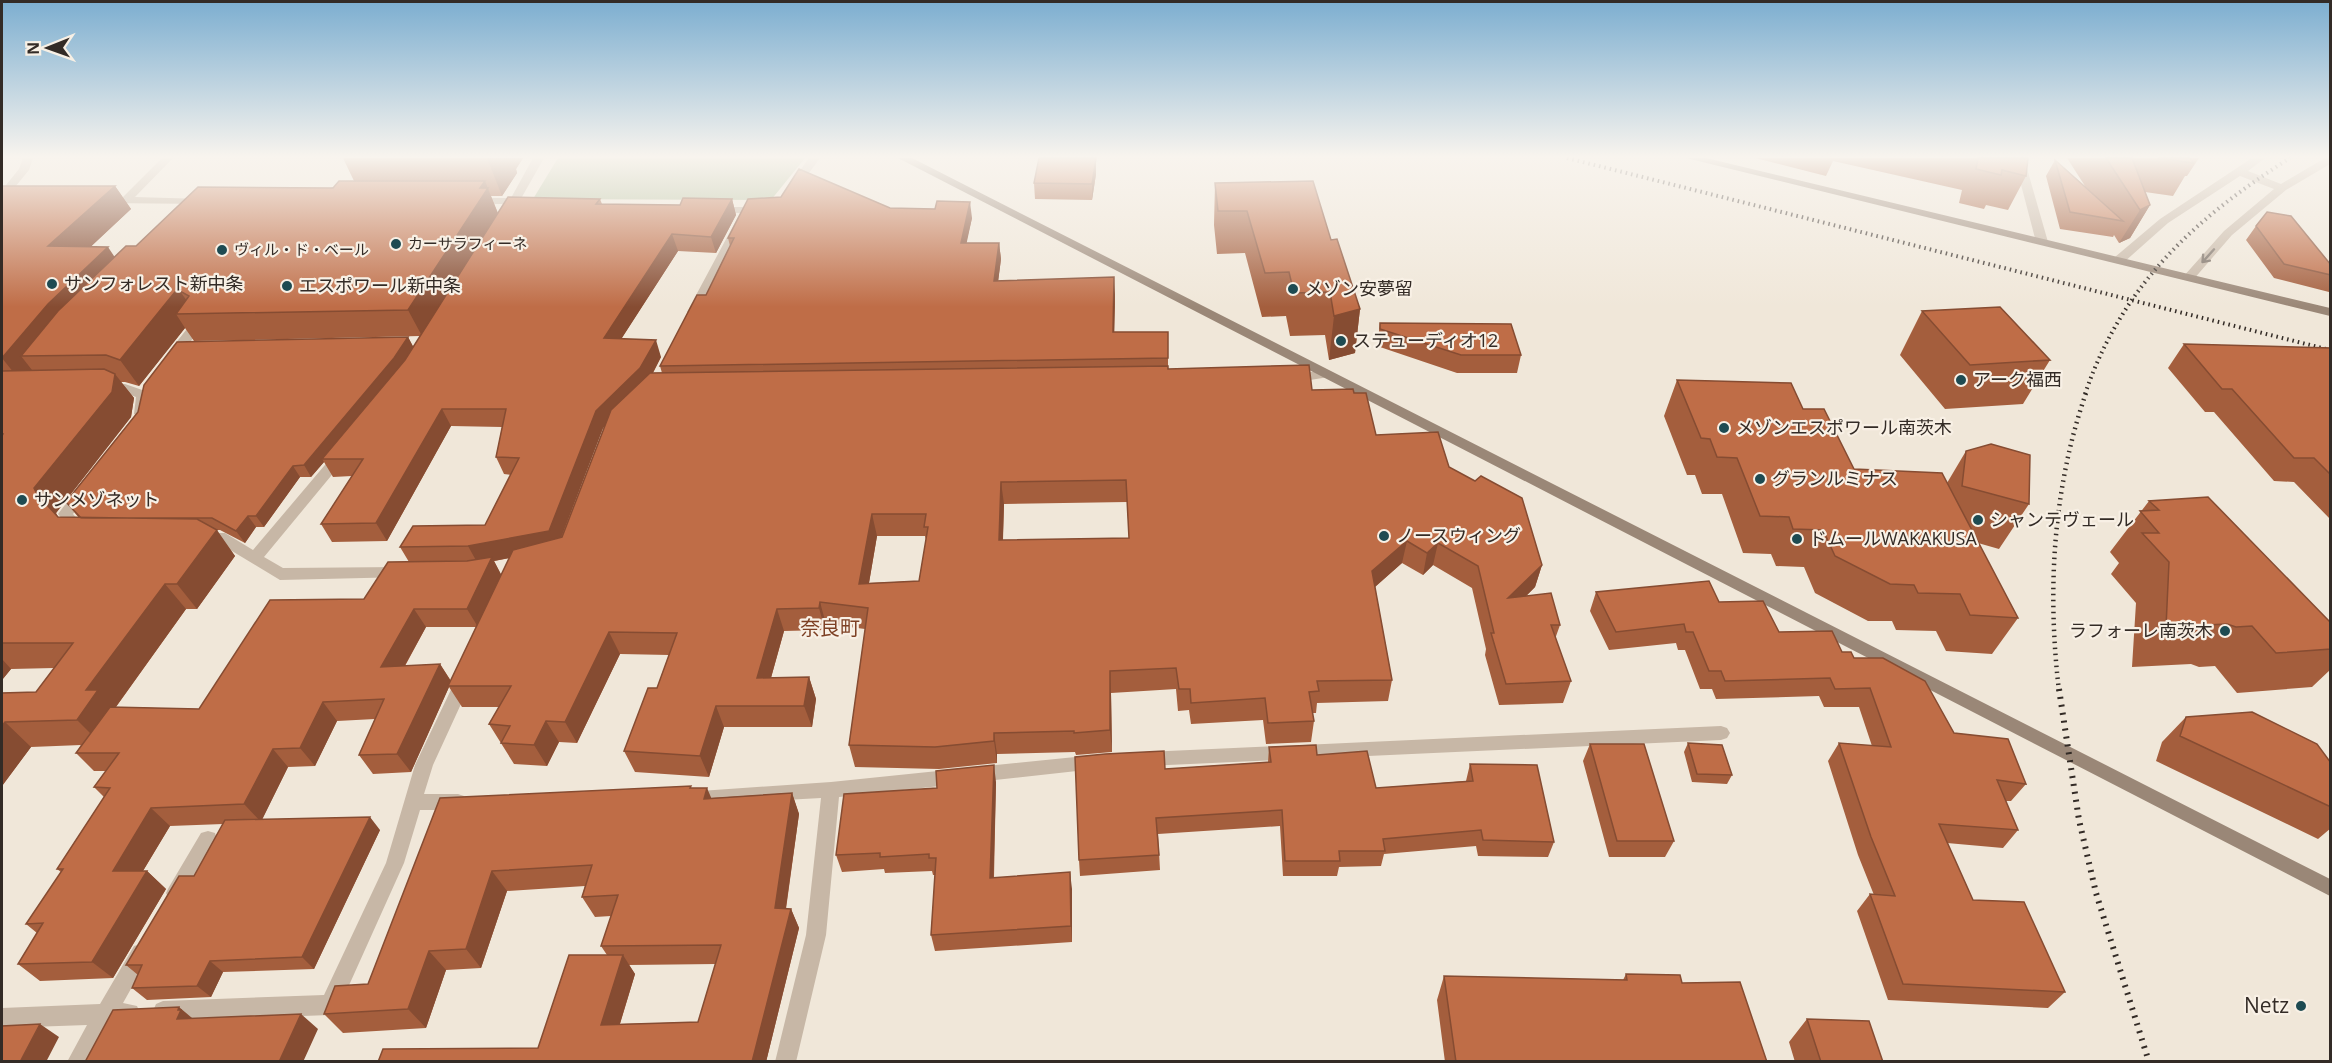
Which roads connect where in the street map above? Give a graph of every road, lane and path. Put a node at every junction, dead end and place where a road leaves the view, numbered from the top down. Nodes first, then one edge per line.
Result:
1 (203, 208) edge
2 (1000, 208) edge
3 (1898, 208) edge
4 (2031, 208) edge
5 (2184, 208) edge
6 (2258, 208) edge
7 (704, 210) edge
8 (188, 219) edge
9 (2042, 242) junction
10 (2119, 260) junction
11 (2189, 277) junction
12 (2331, 312) edge
13 (198, 323) edge
14 (686, 325) edge
15 (162, 371) edge
16 (1324, 374) junction
17 (1272, 379) edge
18 (93, 388) edge
19 (133, 428) edge
20 (347, 447) edge
21 (92, 480) edge
22 (97, 537) edge
23 (187, 537) edge
24 (256, 557) junction
25 (412, 573) edge
26 (473, 660) edge
27 (1721, 733) dead end
28 (831, 790) junction
29 (671, 798) edge
30 (415, 802) junction
31 (473, 802) edge
32 (208, 839) dead end
33 (2331, 888) edge
34 (166, 911) edge
35 (154, 931) edge
36 (106, 1014) junction
37 (2, 1018) edge
38 (77, 1062) edge
39 (786, 1062) edge

1 - 8 street
2 - 16 street
3 - 9 street
4 - 9 street
5 - 10 street
6 -> 11 street
7 - 14 street
9 - 10 street
10 - 11 street
11 - 12 street
13 - 15 street
16 - 17 street
16 - 33 street
18 - 19 street
20 - 24 street
21 - 22 street
23 - 24 street
24 - 25 street
26 - 30 street
27 - 28 street
28 - 29 street
28 - 39 street
30 - 31 street
30 - 36 street
32 - 34 street
35 - 36 street
36 - 37 street
36 - 38 street

